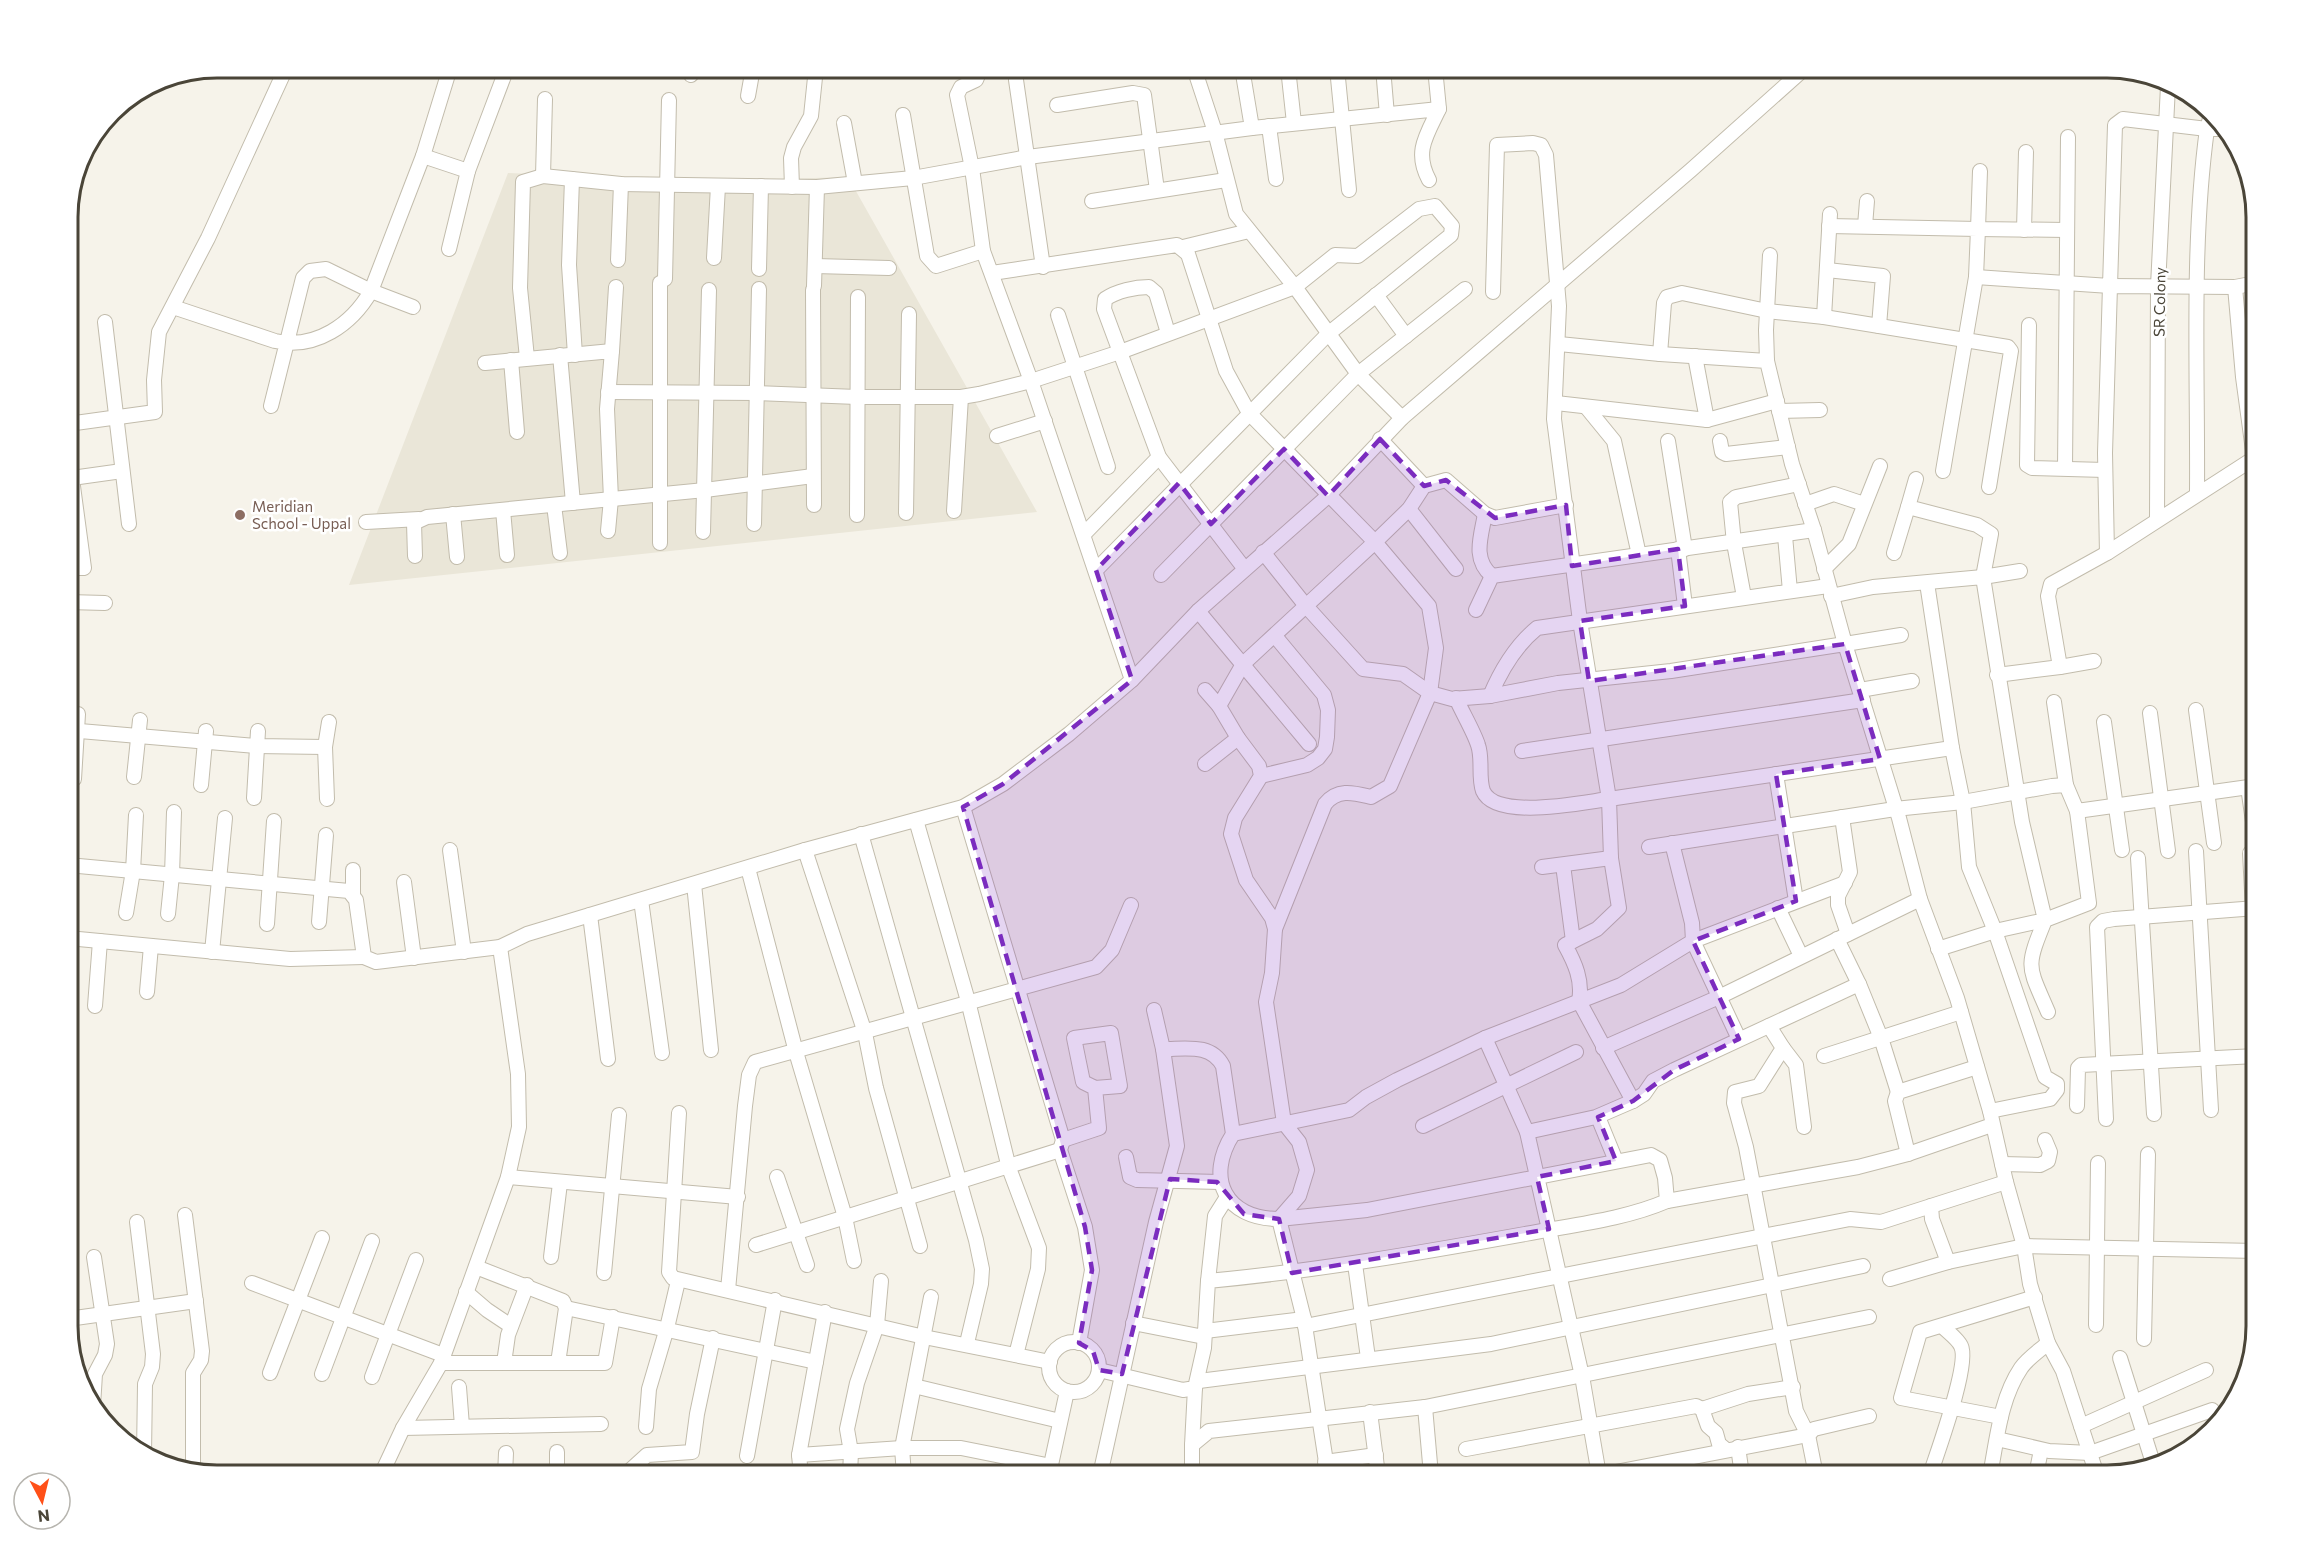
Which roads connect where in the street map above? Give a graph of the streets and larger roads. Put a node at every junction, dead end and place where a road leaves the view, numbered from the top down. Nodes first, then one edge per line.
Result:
1 (281, 78) edge
2 (447, 78) edge
3 (503, 78) edge
4 (751, 78) edge
5 (815, 78) edge
6 (977, 78) edge
7 (1197, 78) edge
8 (1244, 78) edge
9 (1289, 78) edge
10 (1338, 78) edge
11 (1384, 78) edge
12 (1440, 78) edge
13 (1794, 78) edge
14 (1016, 80) dead end
15 (2167, 92) edge
16 (748, 96) dead end
17 (545, 99) dead end
18 (669, 100) dead end
19 (1057, 105) dead end
20 (1439, 109) junction
21 (903, 115) dead end
22 (1387, 115) junction
23 (1344, 117) junction
24 (2209, 122) edge
25 (844, 123) dead end
26 (1294, 123) junction
27 (1269, 126) junction
28 (2164, 126) junction
29 (1251, 128) junction
30 (2207, 129) junction
31 (2215, 129) edge
32 (1215, 132) junction
33 (2068, 137) dead end
34 (1151, 142) junction
35 (2026, 152) dead end
36 (423, 156) junction
37 (1028, 157) junction
38 (972, 168) junction
39 (468, 171) junction
40 (1980, 171) dead end
41 (543, 176) junction
42 (572, 178) junction
43 (913, 178) junction
44 (1276, 179) dead end
45 (1226, 180) junction
46 (1430, 180) dead end
47 (855, 183) junction
48 (621, 184) junction
49 (668, 185) junction
50 (718, 186) junction
51 (761, 186) junction
52 (792, 187) junction
53 (817, 187) junction
54 (1157, 190) junction
55 (1349, 190) dead end
56 (1092, 201) dead end
57 (1867, 201) dead end
58 (1865, 226) junction
59 (1978, 229) junction
60 (2024, 230) junction
61 (2067, 230) junction
62 (1250, 231) junction
63 (1183, 247) junction
64 (448, 249) dead end
65 (983, 251) junction
66 (1770, 255) dead end
67 (714, 258) dead end
68 (618, 260) dead end
69 (815, 266) junction
70 (1043, 267) junction
71 (889, 268) dead end
72 (759, 269) dead end
73 (1827, 270) junction
74 (992, 273) junction
75 (1976, 277) junction
76 (1557, 284) junction
77 (2065, 284) junction
78 (2246, 285) edge
79 (2110, 286) junction
80 (2158, 286) junction
81 (616, 287) dead end
82 (2198, 287) junction
83 (2235, 287) junction
84 (1295, 288) junction
85 (759, 289) dead end
86 (1465, 289) dead end
87 (709, 290) dead end
88 (371, 291) junction
89 (1493, 292) dead end
90 (1377, 295) junction
91 (858, 297) dead end
92 (413, 307) dead end
93 (174, 308) junction
94 (1767, 311) junction
95 (909, 314) dead end
96 (1058, 315) dead end
97 (1824, 317) junction
98 (1208, 318) junction
99 (105, 322) dead end
100 (2029, 325) dead end
101 (1879, 326) junction
102 (1168, 333) junction
103 (1328, 334) junction
104 (1406, 336) junction
105 (1964, 339) junction
106 (286, 343) junction
107 (1558, 344) junction
108 (612, 351) junction
109 (1120, 352) junction
110 (1660, 354) junction
111 (575, 355) junction
112 (560, 356) junction
113 (1695, 356) junction
114 (527, 358) junction
115 (511, 360) junction
116 (1767, 361) junction
117 (485, 363) dead end
118 (1076, 367) junction
119 (1358, 374) junction
120 (1032, 381) junction
121 (608, 392) junction
122 (658, 392) junction
123 (706, 392) junction
124 (758, 393) junction
125 (813, 394) junction
126 (906, 395) junction
127 (2246, 396) edge
128 (857, 397) junction
129 (961, 397) junction
130 (1556, 403) junction
131 (271, 405) dead end
132 (1778, 406) junction
133 (1587, 408) junction
134 (1820, 410) dead end
135 (1249, 413) junction
136 (115, 417) junction
137 (1402, 418) junction
138 (1707, 420) junction
139 (1045, 421) junction
140 (78, 423) edge
141 (517, 432) dead end
142 (997, 436) dead end
143 (1380, 439) junction
144 (1668, 441) dead end
145 (1720, 441) dead end
146 (1788, 447) junction
147 (1284, 449) junction
148 (1159, 457) junction
149 (2246, 463) edge
150 (1880, 466) dead end
151 (1108, 467) dead end
152 (2065, 468) junction
153 (2105, 470) junction
154 (122, 471) junction
155 (1943, 471) dead end
156 (78, 476) edge
157 (813, 476) junction
158 (1916, 479) dead end
159 (1179, 483) junction
160 (757, 484) junction
161 (1799, 484) junction
162 (1424, 486) junction
163 (1989, 487) dead end
164 (705, 490) junction
165 (2197, 493) junction
166 (658, 494) junction
167 (1328, 496) junction
168 (611, 499) junction
169 (573, 503) junction
170 (1806, 504) junction
171 (1864, 504) junction
172 (554, 505) junction
173 (814, 505) dead end
174 (1566, 505) junction
175 (1908, 507) junction
176 (1409, 509) junction
177 (503, 510) junction
178 (954, 511) dead end
179 (906, 513) dead end
180 (453, 514) junction
181 (857, 514) dead end
182 (1485, 514) junction
183 (419, 519) junction
184 (2157, 519) junction
185 (78, 522) edge
186 (366, 522) dead end
187 (129, 524) dead end
188 (754, 524) dead end
189 (1211, 524) junction
190 (1814, 530) junction
191 (608, 531) dead end
192 (703, 532) dead end
193 (1084, 534) junction
194 (1785, 536) junction
195 (1375, 542) junction
196 (660, 543) dead end
197 (1734, 543) junction
198 (1682, 549) junction
199 (1263, 552) junction
200 (560, 553) dead end
201 (1894, 553) dead end
202 (2107, 553) junction
203 (507, 555) dead end
204 (1639, 555) junction
205 (415, 556) dead end
206 (457, 557) dead end
207 (1572, 566) junction
208 (78, 568) edge
209 (1244, 568) junction
210 (1824, 568) junction
211 (1456, 569) dead end
212 (1096, 570) junction
213 (2020, 571) dead end
214 (1161, 575) dead end
215 (1492, 576) junction
216 (1983, 577) junction
217 (1927, 583) junction
218 (1790, 591) junction
219 (1830, 591) junction
220 (1744, 597) junction
221 (78, 602) edge
222 (105, 603) dead end
223 (1306, 606) junction
224 (1685, 606) junction
225 (1476, 610) dead end
226 (1198, 611) junction
227 (1580, 621) junction
228 (1901, 635) dead end
229 (1275, 636) junction
230 (1845, 644) junction
231 (2094, 661) dead end
232 (1243, 664) junction
233 (2060, 667) junction
234 (1997, 675) junction
235 (1132, 680) junction
236 (1589, 681) junction
237 (1912, 681) dead end
238 (1205, 690) dead end
239 (1430, 693) junction
240 (1861, 695) junction
241 (1490, 696) junction
242 (1456, 698) junction
243 (2054, 702) dead end
244 (1219, 706) junction
245 (2196, 710) dead end
246 (2150, 713) dead end
247 (140, 720) dead end
248 (329, 722) dead end
249 (2104, 722) dead end
250 (78, 731) edge
251 (205, 735) junction
252 (138, 736) junction
253 (257, 738) junction
254 (1238, 738) junction
255 (1599, 741) junction
256 (1310, 744) dead end
257 (325, 747) junction
258 (1952, 748) junction
259 (1522, 751) dead end
260 (1880, 759) junction
261 (1205, 764) dead end
262 (1776, 774) junction
263 (1261, 776) junction
264 (134, 777) dead end
265 (201, 785) dead end
266 (2066, 785) junction
267 (2246, 788) edge
268 (2019, 793) junction
269 (2207, 793) junction
270 (254, 798) dead end
271 (1609, 798) junction
272 (327, 799) dead end
273 (2160, 800) junction
274 (1963, 802) junction
275 (2115, 806) junction
276 (963, 807) junction
277 (1895, 809) junction
278 (174, 812) dead end
279 (2077, 812) junction
280 (136, 815) dead end
281 (1842, 817) junction
282 (225, 818) dead end
283 (916, 820) junction
284 (274, 821) dead end
285 (1784, 825) junction
286 (861, 834) junction
287 (326, 835) dead end
288 (1672, 843) junction
289 (2214, 843) dead end
290 (1649, 847) dead end
291 (450, 850) dead end
292 (805, 850) junction
293 (2122, 850) dead end
294 (2168, 851) dead end
295 (2196, 851) dead end
296 (1611, 858) junction
297 (2138, 858) dead end
298 (1563, 865) junction
299 (78, 867) edge
300 (1542, 867) dead end
301 (748, 868) junction
302 (353, 870) dead end
303 (133, 871) junction
304 (172, 874) junction
305 (219, 879) junction
306 (404, 882) dead end
307 (271, 883) junction
308 (1845, 883) junction
309 (694, 884) junction
310 (322, 888) junction
311 (353, 894) junction
312 (1920, 899) junction
313 (641, 900) junction
314 (1796, 901) junction
315 (1131, 905) dead end
316 (1778, 908) junction
317 (2246, 909) edge
318 (126, 913) dead end
319 (2201, 913) junction
320 (168, 914) dead end
321 (590, 915) junction
322 (2141, 916) junction
323 (2045, 920) junction
324 (319, 922) dead end
325 (267, 924) dead end
326 (1275, 929) junction
327 (1995, 931) junction
328 (1843, 937) junction
329 (78, 939) edge
330 (1573, 940) junction
331 (100, 941) junction
332 (1693, 941) junction
333 (151, 946) junction
334 (500, 946) junction
335 (1938, 949) junction
336 (212, 952) junction
337 (464, 952) junction
338 (1801, 956) junction
339 (364, 957) junction
340 (414, 958) junction
341 (1859, 984) junction
342 (1017, 988) junction
343 (147, 992) dead end
344 (1719, 997) junction
345 (968, 1001) junction
346 (1579, 1001) junction
347 (95, 1006) dead end
348 (1154, 1010) dead end
349 (1961, 1012) junction
350 (2048, 1012) dead end
351 (913, 1018) junction
352 (1769, 1026) junction
353 (865, 1033) junction
354 (1485, 1038) junction
355 (1739, 1038) junction
356 (1881, 1038) junction
357 (1603, 1048) junction
358 (1783, 1048) junction
359 (1163, 1049) junction
360 (711, 1050) dead end
361 (796, 1052) junction
362 (1576, 1052) dead end
363 (662, 1053) dead end
364 (1824, 1056) dead end
365 (2246, 1056) edge
366 (2208, 1058) junction
367 (608, 1059) dead end
368 (2149, 1060) junction
369 (2104, 1062) junction
370 (1977, 1067) junction
371 (1507, 1086) junction
372 (1095, 1088) junction
373 (1898, 1092) junction
374 (1633, 1101) junction
375 (2077, 1106) dead end
376 (2211, 1110) dead end
377 (1990, 1111) junction
378 (679, 1113) dead end
379 (2154, 1114) dead end
380 (619, 1115) dead end
381 (1598, 1117) junction
382 (2106, 1119) dead end
383 (1284, 1124) junction
384 (1992, 1125) junction
385 (1423, 1126) dead end
386 (1804, 1127) dead end
387 (1527, 1132) junction
388 (1233, 1134) junction
389 (2045, 1140) dead end
390 (1062, 1145) junction
391 (1908, 1154) junction
392 (2148, 1154) dead end
393 (1126, 1157) dead end
394 (1616, 1161) junction
395 (2098, 1163) dead end
396 (2002, 1164) junction
397 (1009, 1168) junction
398 (508, 1177) junction
399 (777, 1177) dead end
400 (1537, 1177) junction
401 (1170, 1180) junction
402 (1220, 1182) junction
403 (2006, 1182) junction
404 (560, 1183) junction
405 (961, 1183) junction
406 (613, 1186) junction
407 (1752, 1186) junction
408 (675, 1193) junction
409 (738, 1197) junction
410 (1227, 1197) junction
411 (906, 1199) junction
412 (1667, 1202) junction
413 (1931, 1206) junction
414 (185, 1215) dead end
415 (845, 1217) junction
416 (1279, 1219) junction
417 (137, 1222) dead end
418 (1549, 1229) junction
419 (795, 1232) junction
420 (1762, 1237) junction
421 (322, 1238) dead end
422 (372, 1241) dead end
423 (756, 1245) dead end
424 (920, 1246) dead end
425 (2024, 1246) junction
426 (2096, 1247) junction
427 (2146, 1249) junction
428 (2246, 1251) edge
429 (94, 1257) dead end
430 (551, 1257) dead end
431 (416, 1260) dead end
432 (854, 1262) dead end
433 (1948, 1262) junction
434 (1355, 1264) junction
435 (807, 1265) dead end
436 (1863, 1266) dead end
437 (476, 1267) junction
438 (604, 1273) dead end
439 (1292, 1273) junction
440 (1558, 1275) junction
441 (1890, 1280) dead end
442 (678, 1281) junction
443 (881, 1281) dead end
444 (1208, 1281) junction
445 (252, 1283) dead end
446 (527, 1286) junction
447 (1772, 1286) junction
448 (728, 1290) junction
449 (466, 1292) junction
450 (931, 1297) dead end
451 (2036, 1297) junction
452 (196, 1300) junction
453 (775, 1300) junction
454 (298, 1301) junction
455 (148, 1307) junction
456 (566, 1308) junction
457 (825, 1312) junction
458 (103, 1314) junction
459 (1363, 1314) junction
460 (614, 1317) junction
461 (1869, 1317) dead end
462 (78, 1318) edge
463 (343, 1318) junction
464 (1304, 1322) junction
465 (1133, 1323) junction
466 (877, 1325) junction
467 (2096, 1325) dead end
468 (511, 1326) junction
469 (1571, 1326) junction
470 (1942, 1326) junction
471 (667, 1328) junction
472 (1204, 1334) junction
473 (388, 1335) junction
474 (1782, 1335) junction
475 (924, 1336) junction
476 (713, 1338) junction
477 (2144, 1339) dead end
478 (968, 1343) junction
479 (1079, 1343) junction
480 (2048, 1343) junction
481 (764, 1352) junction
482 (1016, 1355) junction
483 (1368, 1358) junction
484 (2120, 1358) dead end
485 (442, 1359) junction
486 (816, 1362) junction
487 (1050, 1362) junction
488 (504, 1363) junction
489 (558, 1364) junction
490 (1312, 1367) junction
491 (1099, 1370) junction
492 (2206, 1370) dead end
493 (270, 1373) dead end
494 (322, 1374) dead end
495 (1122, 1374) junction
496 (1582, 1376) junction
497 (372, 1377) dead end
498 (1197, 1384) junction
499 (914, 1386) junction
500 (459, 1387) dead end
501 (1793, 1387) junction
502 (94, 1390) edge
503 (1067, 1391) junction
504 (2134, 1403) junction
505 (1425, 1407) junction
506 (1702, 1409) junction
507 (1952, 1409) junction
508 (2212, 1410) dead end
509 (1370, 1412) junction
510 (1869, 1416) dead end
511 (2001, 1417) junction
512 (1318, 1421) junction
513 (1060, 1422) junction
514 (602, 1424) dead end
515 (1592, 1425) junction
516 (462, 1426) junction
517 (646, 1426) dead end
518 (2081, 1426) junction
519 (403, 1428) junction
520 (2144, 1434) junction
521 (1808, 1435) junction
522 (1997, 1439) junction
523 (144, 1444) edge
524 (1192, 1445) junction
525 (902, 1448) junction
526 (1732, 1448) junction
527 (1466, 1449) dead end
528 (2041, 1449) junction
529 (557, 1452) dead end
530 (851, 1452) junction
531 (506, 1453) dead end
532 (2090, 1453) junction
533 (799, 1455) junction
534 (1376, 1455) junction
535 (747, 1456) dead end
536 (2151, 1457) edge
537 (193, 1463) edge
538 (386, 1465) edge
539 (506, 1465) edge
540 (556, 1465) edge
541 (637, 1465) edge
542 (800, 1465) edge
543 (850, 1465) edge
544 (903, 1465) edge
545 (1027, 1465) edge
546 (1051, 1465) edge
547 (1102, 1465) edge
548 (1192, 1465) edge
549 (1326, 1465) edge
550 (1341, 1465) edge
551 (1377, 1465) edge
552 (1430, 1465) edge
553 (1598, 1465) edge
554 (1652, 1465) edge
555 (1738, 1465) edge
556 (1814, 1465) edge
557 (1934, 1465) edge
558 (1992, 1465) edge
559 (2038, 1465) edge
560 (2094, 1465) edge

1 - 93 street
2 - 36 street
3 - 39 street
4 - 16 street
5 - 52 street
6 - 38 street
7 - 32 street
8 - 29 street
9 - 26 street
10 - 23 street
11 - 22 street
12 - 20 street
13 - 76 street
14 - 37 street
15 - 28 street, SR Colony
17 - 41 street
18 - 49 street
19 - 34 street
20 - 22 street
20 - 46 street
21 - 43 street
22 - 23 street
23 - 26 street
23 - 55 street
24 - 30 street
25 - 47 street
26 - 27 street
27 - 29 street
27 - 44 street
28 - 30 street
28 - 79 street
28 - 80 street, SR Colony
29 - 32 street
30 - 31 street
30 - 82 street
32 - 34 street
32 - 45 street
33 - 61 street
34 - 37 street
34 - 54 street
35 - 60 street
36 - 39 street
36 - 88 street
37 - 38 street
37 - 70 street
38 - 43 street
38 - 65 street
39 - 64 street
40 - 59 street
41 - 42 street
41 - 114 street
42 - 48 street
42 - 111 street
43 - 47 street
43 - 65 street
45 - 54 street
45 - 62 street
47 - 53 street
48 - 49 street
48 - 68 street
49 - 50 street
49 - 122 street
50 - 51 street
50 - 67 street
51 - 52 street
51 - 72 street
52 - 53 street
53 - 69 street
54 - 56 street
57 - 58 street
58 - 59 street
58 - 73 street
59 - 60 street
59 - 75 street
60 - 61 street
61 - 77 street
62 - 63 street
62 - 84 street
63 - 70 street
63 - 98 street
65 - 74 street
66 - 94 street
69 - 71 street
69 - 125 street
70 - 74 street
73 - 97 street
73 - 101 street
74 - 120 street
75 - 77 street
75 - 105 street
76 - 89 street
76 - 107 street
76 - 137 street
77 - 79 street
77 - 152 street
78 - 83 street
79 - 80 street
79 - 153 street
80 - 82 street
80 - 184 street, SR Colony
81 - 108 street
82 - 83 street
82 - 165 street
83 - 127 street
84 - 90 street
84 - 98 street
84 - 103 street
85 - 124 street
86 - 104 street
87 - 123 street
88 - 92 street
88 - 106 street
88 - 106 street
90 - 103 street
90 - 104 street
91 - 128 street
93 - 106 street
93 - 136 street
94 - 97 street
94 - 110 street
94 - 116 street
95 - 126 street
96 - 118 street
97 - 101 street
98 - 102 street
98 - 135 street
99 - 136 street
100 - 152 street
101 - 105 street
102 - 109 street
102 - 109 street
103 - 119 street
103 - 135 street
104 - 119 street
105 - 155 street
105 - 163 street
106 - 131 street
107 - 110 street
107 - 130 street
108 - 111 street
108 - 121 street
109 - 118 street
109 - 148 street
110 - 113 street
111 - 112 street
112 - 114 street
112 - 169 street
113 - 116 street
113 - 138 street
114 - 115 street
115 - 117 street
115 - 141 street
116 - 132 street
118 - 120 street
118 - 151 street
119 - 137 street
119 - 147 street
120 - 129 street
120 - 139 street
121 - 122 street
121 - 168 street
122 - 123 street
122 - 166 street
123 - 124 street
123 - 164 street
124 - 125 street
124 - 160 street
125 - 128 street
125 - 157 street
126 - 128 street
126 - 129 street
126 - 179 street
128 - 181 street
129 - 178 street
130 - 133 street
130 - 174 street
132 - 134 street
132 - 138 street
132 - 146 street
133 - 138 street
133 - 204 street
135 - 147 street
135 - 159 street
136 - 140 street
136 - 154 street
137 - 143 street
139 - 142 street
139 - 193 street
143 - 162 street
143 - 167 street
144 - 198 street
145 - 146 street
146 - 161 street
147 - 167 street
147 - 189 street
148 - 159 street
148 - 193 street
149 - 165 street
150 - 171 street
152 - 153 street
153 - 202 street
154 - 156 street
154 - 187 street
157 - 160 street
157 - 173 street
158 - 175 street
159 - 189 street
159 - 212 street
160 - 164 street
160 - 188 street
161 - 170 street
161 - 197 street
162 - 176 street
162 - 182 street
164 - 166 street
164 - 192 street
165 - 184 street
166 - 168 street
166 - 196 street
167 - 195 street
167 - 199 street
168 - 169 street
168 - 191 street
169 - 172 street
170 - 171 street
170 - 190 street
171 - 210 street
172 - 177 street
172 - 200 street
174 - 182 street
174 - 207 street
175 - 201 street
175 - 216 street
176 - 195 street
176 - 211 street
177 - 180 street
177 - 203 street
180 - 183 street
180 - 206 street
182 - 215 street
183 - 186 street
183 - 205 street
184 - 202 street
185 - 208 street
189 - 209 street
189 - 214 street
190 - 194 street
190 - 210 street
193 - 212 street
194 - 197 street
194 - 218 street
195 - 223 street
195 - 239 street
197 - 198 street
197 - 220 street
198 - 204 street
198 - 224 street
199 - 209 street
199 - 223 street
202 - 233 street
204 - 207 street
207 - 215 street
207 - 227 street
209 - 226 street
210 - 219 street
212 - 235 street
213 - 216 street
215 - 225 street
216 - 217 street
216 - 234 street
217 - 219 street
217 - 258 street
218 - 219 street
218 - 220 street
219 - 230 street
220 - 224 street
221 - 222 street
223 - 229 street
223 - 239 street
224 - 227 street
226 - 232 street
226 - 235 street
227 - 236 street
227 - 241 street
228 - 230 street
229 - 232 street
229 - 263 street
230 - 236 street
230 - 240 street
231 - 233 street
232 - 244 street
232 - 256 street
233 - 234 street
234 - 268 street
235 - 276 street
236 - 241 street
236 - 255 street
237 - 240 street
238 - 244 street
239 - 242 street
239 - 326 street
240 - 255 street
240 - 260 street
241 - 242 street
242 - 271 street
243 - 266 street
244 - 254 street
245 - 269 street
246 - 273 street
247 - 252 street
248 - 257 street
249 - 275 street
250 - 252 street
251 - 252 street
251 - 253 street
251 - 265 street
252 - 264 street
253 - 257 street
253 - 270 street
254 - 261 street
254 - 263 street
255 - 259 street
255 - 271 street
257 - 272 street
258 - 260 street
258 - 274 street
260 - 262 street
260 - 277 street
262 - 271 street
262 - 285 street
263 - 326 street
266 - 268 street
266 - 279 street
267 - 269 street
268 - 274 street
268 - 323 street
269 - 273 street
269 - 289 street
271 - 296 street
273 - 275 street
273 - 294 street
274 - 277 street
274 - 327 street
275 - 279 street
275 - 293 street
276 - 283 street
276 - 342 street
277 - 281 street
277 - 312 street
278 - 304 street
279 - 323 street
280 - 303 street
281 - 285 street
281 - 308 street
282 - 305 street
283 - 286 street
283 - 345 street
284 - 307 street
285 - 288 street
285 - 314 street
286 - 292 street
286 - 351 street
287 - 310 street
288 - 290 street
288 - 332 street
291 - 337 street
292 - 301 street
292 - 353 street
295 - 319 street
296 - 298 street
296 - 330 street
297 - 322 street
298 - 300 street
298 - 330 street
299 - 303 street
301 - 309 street
301 - 361 street
302 - 311 street
303 - 304 street
303 - 318 street
304 - 305 street
304 - 320 street
305 - 307 street
305 - 336 street
306 - 340 street
307 - 310 street
307 - 325 street
308 - 314 street
308 - 328 street
309 - 313 street
309 - 360 street
310 - 311 street
310 - 324 street
311 - 339 street
312 - 328 street
312 - 335 street
313 - 321 street
313 - 363 street
314 - 316 street
315 - 342 street
316 - 332 street
316 - 338 street
317 - 319 street
319 - 322 street
319 - 366 street
321 - 334 street
321 - 367 street
322 - 368 street
322 - 369 street
323 - 327 street
323 - 350 street
326 - 383 street
327 - 335 street
327 - 377 street
328 - 338 street
328 - 341 street
329 - 331 street
330 - 346 street
331 - 333 street
331 - 347 street
332 - 344 street
332 - 346 street
333 - 336 street
333 - 343 street
334 - 337 street
334 - 398 street
335 - 349 street
336 - 339 street
337 - 340 street
338 - 344 street
339 - 340 street
341 - 352 street
341 - 356 street
342 - 345 street
342 - 390 street
344 - 355 street
344 - 357 street
345 - 351 street
345 - 397 street
346 - 354 street
346 - 357 street
348 - 359 street
349 - 356 street
349 - 370 street
351 - 353 street
351 - 405 street
352 - 355 street
352 - 358 street
353 - 361 street
353 - 411 street
354 - 371 street
354 - 383 street
355 - 374 street
356 - 364 street
356 - 373 street
357 - 374 street
358 - 386 street
358 - 407 street
359 - 388 street
359 - 401 street
361 - 409 street
361 - 415 street
362 - 371 street
365 - 366 street
366 - 368 street
366 - 376 street
368 - 369 street
368 - 379 street
369 - 375 street
369 - 382 street
370 - 373 street
370 - 377 street
371 - 385 street
371 - 387 street
372 - 372 street
372 - 390 street
373 - 391 street
374 - 381 street
377 - 384 street
378 - 408 street
380 - 406 street
381 - 387 street
381 - 394 street
383 - 388 street
383 - 416 street
384 - 391 street
384 - 396 street
387 - 400 street
388 - 402 street
389 - 396 street
390 - 397 street
390 - 479 street
391 - 407 street
392 - 427 street
393 - 401 street
394 - 400 street
394 - 412 street
395 - 426 street
396 - 403 street
397 - 405 street
397 - 482 street
398 - 404 street
398 - 437 street
399 - 419 street
400 - 416 street
400 - 418 street
401 - 402 street
401 - 465 street
402 - 410 street
403 - 413 street
403 - 425 street
404 - 406 street
404 - 430 street
405 - 411 street
405 - 478 street
406 - 408 street
406 - 438 street
407 - 412 street
407 - 420 street
408 - 409 street
408 - 442 street
409 - 448 street
410 - 416 street
410 - 444 street
411 - 415 street
411 - 424 street
412 - 418 street
413 - 420 street
413 - 433 street
414 - 452 street
415 - 419 street
415 - 432 street
416 - 439 street
417 - 455 street
418 - 434 street
418 - 440 street
419 - 423 street
419 - 435 street
420 - 440 street
420 - 447 street
421 - 454 street
422 - 463 street
425 - 426 street
425 - 433 street
425 - 451 street
426 - 427 street
426 - 467 street
427 - 428 street
427 - 477 street
429 - 458 street
431 - 473 street
433 - 441 street
434 - 439 street
434 - 459 street
436 - 447 street
437 - 446 street
437 - 449 street
439 - 444 street
439 - 464 street
440 - 459 street
440 - 469 street
442 - 448 street
442 - 471 street
443 - 466 street
444 - 472 street
445 - 454 street
446 - 456 street
446 - 468 street
447 - 469 street
447 - 474 street
448 - 453 street
449 - 468 street
449 - 485 street
450 - 475 street
451 - 470 street
451 - 480 street
452 - 455 street
452 - 537 street
453 - 457 street
453 - 481 street
454 - 463 street
454 - 493 street
455 - 458 street
455 - 523 street
456 - 460 street
456 - 489 street
457 - 466 street
457 - 486 street
458 - 462 street
458 - 502 street
459 - 464 street
459 - 483 street
460 - 471 street
460 - 489 street
461 - 474 street
463 - 473 street
463 - 494 street
464 - 472 street
464 - 490 street
465 - 472 street
465 - 495 street
466 - 475 street
466 - 530 street
468 - 488 street
469 - 483 street
469 - 496 street
470 - 507 street
470 - 507 street
471 - 476 street
471 - 517 street
472 - 498 street
473 - 485 street
473 - 497 street
474 - 496 street
474 - 501 street
475 - 478 street
475 - 499 street
476 - 481 street
476 - 541 street
478 - 482 street
479 - 487 street
479 - 491 street
480 - 511 street
480 - 518 street
481 - 486 street
481 - 535 street
482 - 487 street
483 - 490 street
484 - 504 street
485 - 488 street
485 - 519 street
486 - 533 street
487 - 503 street
488 - 489 street
490 - 498 street
490 - 512 street
491 - 495 street
491 - 503 street
492 - 504 street
495 - 498 street
495 - 547 street
496 - 505 street
496 - 515 street
498 - 524 street
499 - 513 street
499 - 525 street
500 - 516 street
501 - 506 street
501 - 521 street
503 - 513 street
504 - 518 street
504 - 520 street
505 - 509 street
505 - 552 street
506 - 515 street
506 - 526 street
507 - 511 street
507 - 557 street
508 - 520 street
509 - 512 street
509 - 534 street
510 - 521 street
511 - 522 street
512 - 524 street
512 - 549 street
513 - 546 street
514 - 516 street
515 - 527 street
515 - 553 street
516 - 519 street
518 - 532 street
519 - 538 street
520 - 532 street
520 - 536 street
521 - 526 street
521 - 556 street
522 - 528 street
522 - 558 street
524 - 548 street
525 - 530 street
525 - 544 street
525 - 545 street
526 - 554 street
526 - 555 street
528 - 532 street
528 - 559 street
529 - 540 street
530 - 533 street
530 - 543 street
531 - 539 street
532 - 560 street
533 - 542 street
534 - 550 street
534 - 551 street

